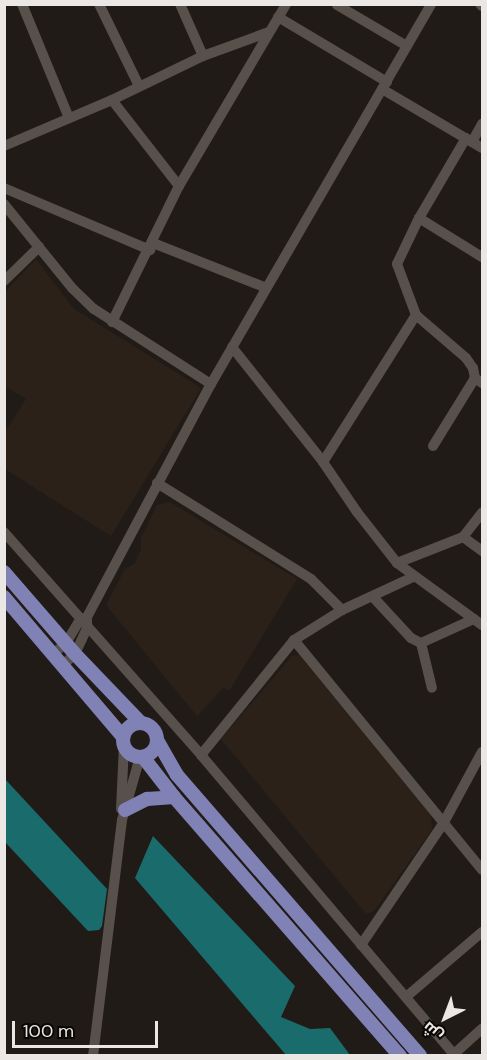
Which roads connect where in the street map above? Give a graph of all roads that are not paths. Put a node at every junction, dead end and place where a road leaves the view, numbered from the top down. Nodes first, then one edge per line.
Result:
1 (22, 4) edge
2 (99, 4) edge
3 (180, 4) edge
4 (286, 4) edge
5 (431, 4) edge
6 (337, 5) edge
7 (278, 16) junction
8 (269, 32) junction
9 (407, 46) junction
10 (203, 56) junction
11 (385, 85) junction
12 (140, 86) junction
13 (112, 100) junction
14 (69, 117) junction
15 (483, 124) edge
16 (474, 143) edge
17 (5, 145) edge
18 (179, 186) junction
19 (4, 188) edge
20 (4, 204) edge
21 (419, 218) junction
22 (39, 247) junction
23 (152, 247) junction
24 (483, 256) edge
25 (4, 281) edge
26 (264, 287) junction
27 (416, 315) junction
28 (112, 322) junction
29 (232, 347) junction
30 (481, 381) edge
31 (211, 384) junction
32 (433, 446) dead end
33 (323, 462) junction
34 (156, 483) junction
35 (483, 513) edge
36 (4, 532) edge
37 (463, 537) junction
38 (483, 550) edge
39 (397, 563) junction
40 (4, 572) edge
41 (413, 577) junction
42 (4, 597) edge
43 (373, 597) junction
44 (342, 610) junction
45 (85, 621) junction
46 (478, 622) edge
47 (294, 640) junction
48 (66, 643) junction
49 (421, 643) junction
50 (53, 654) junction
51 (75, 654) junction
52 (63, 665) junction
53 (432, 688) dead end
54 (141, 723) junction
55 (157, 740) junction
56 (124, 742) junction
57 (483, 752) edge
58 (201, 755) junction
59 (141, 757) junction
60 (174, 797) junction
61 (124, 815) junction
62 (443, 824) junction
63 (483, 870) edge
64 (483, 932) edge
65 (361, 945) junction
66 (406, 997) junction
67 (483, 1029) edge
68 (455, 1055) edge
69 (93, 1056) edge
70 (400, 1056) edge
71 (420, 1056) edge

1 - 14 street
2 - 12 street
3 - 10 street
4 - 7 street
5 - 9 street
6 - 9 street
7 - 8 street
7 - 11 street
8 - 10 street
8 - 18 street
9 - 11 street
10 - 12 street
11 - 16 street
11 - 26 street
12 - 13 street
13 - 14 street
13 - 18 street
14 - 17 street
15 - 16 street
16 - 21 street
18 - 23 street
19 - 23 street
20 - 22 street
21 - 24 street
21 - 27 street
22 - 25 street
22 - 28 street
23 - 26 street
23 - 28 street
26 - 29 street
27 - 30 street
27 - 33 street
28 - 31 street
29 - 31 street
29 - 33 street
30 - 32 street
31 - 34 street
33 - 39 street
34 - 44 street
34 - 45 street
35 - 37 street
36 - 45 street
37 - 38 street
37 - 39 street
39 - 41 street
40 - 48 main road
41 - 43 street
41 - 46 street
42 - 50 main road
43 - 44 street
43 - 49 street
44 - 47 street
45 - 48 street
45 - 51 street
45 - 58 street
46 - 49 street
47 - 58 street
47 - 62 street
48 - 50 street
48 - 51 main road
49 - 53 street
50 - 52 main road
51 - 52 street
51 - 54 main road
52 - 56 main road
54 - 55 main road
54 - 56 main road
55 - 59 main road
55 - 71 main road
56 - 59 main road
56 - 61 street
57 - 62 street
58 - 65 street
59 - 60 main road
59 - 61 street
60 - 61 main road
60 - 70 main road
61 - 69 street
62 - 63 street
62 - 65 street
64 - 66 street
65 - 66 street
66 - 68 street
67 - 68 street

